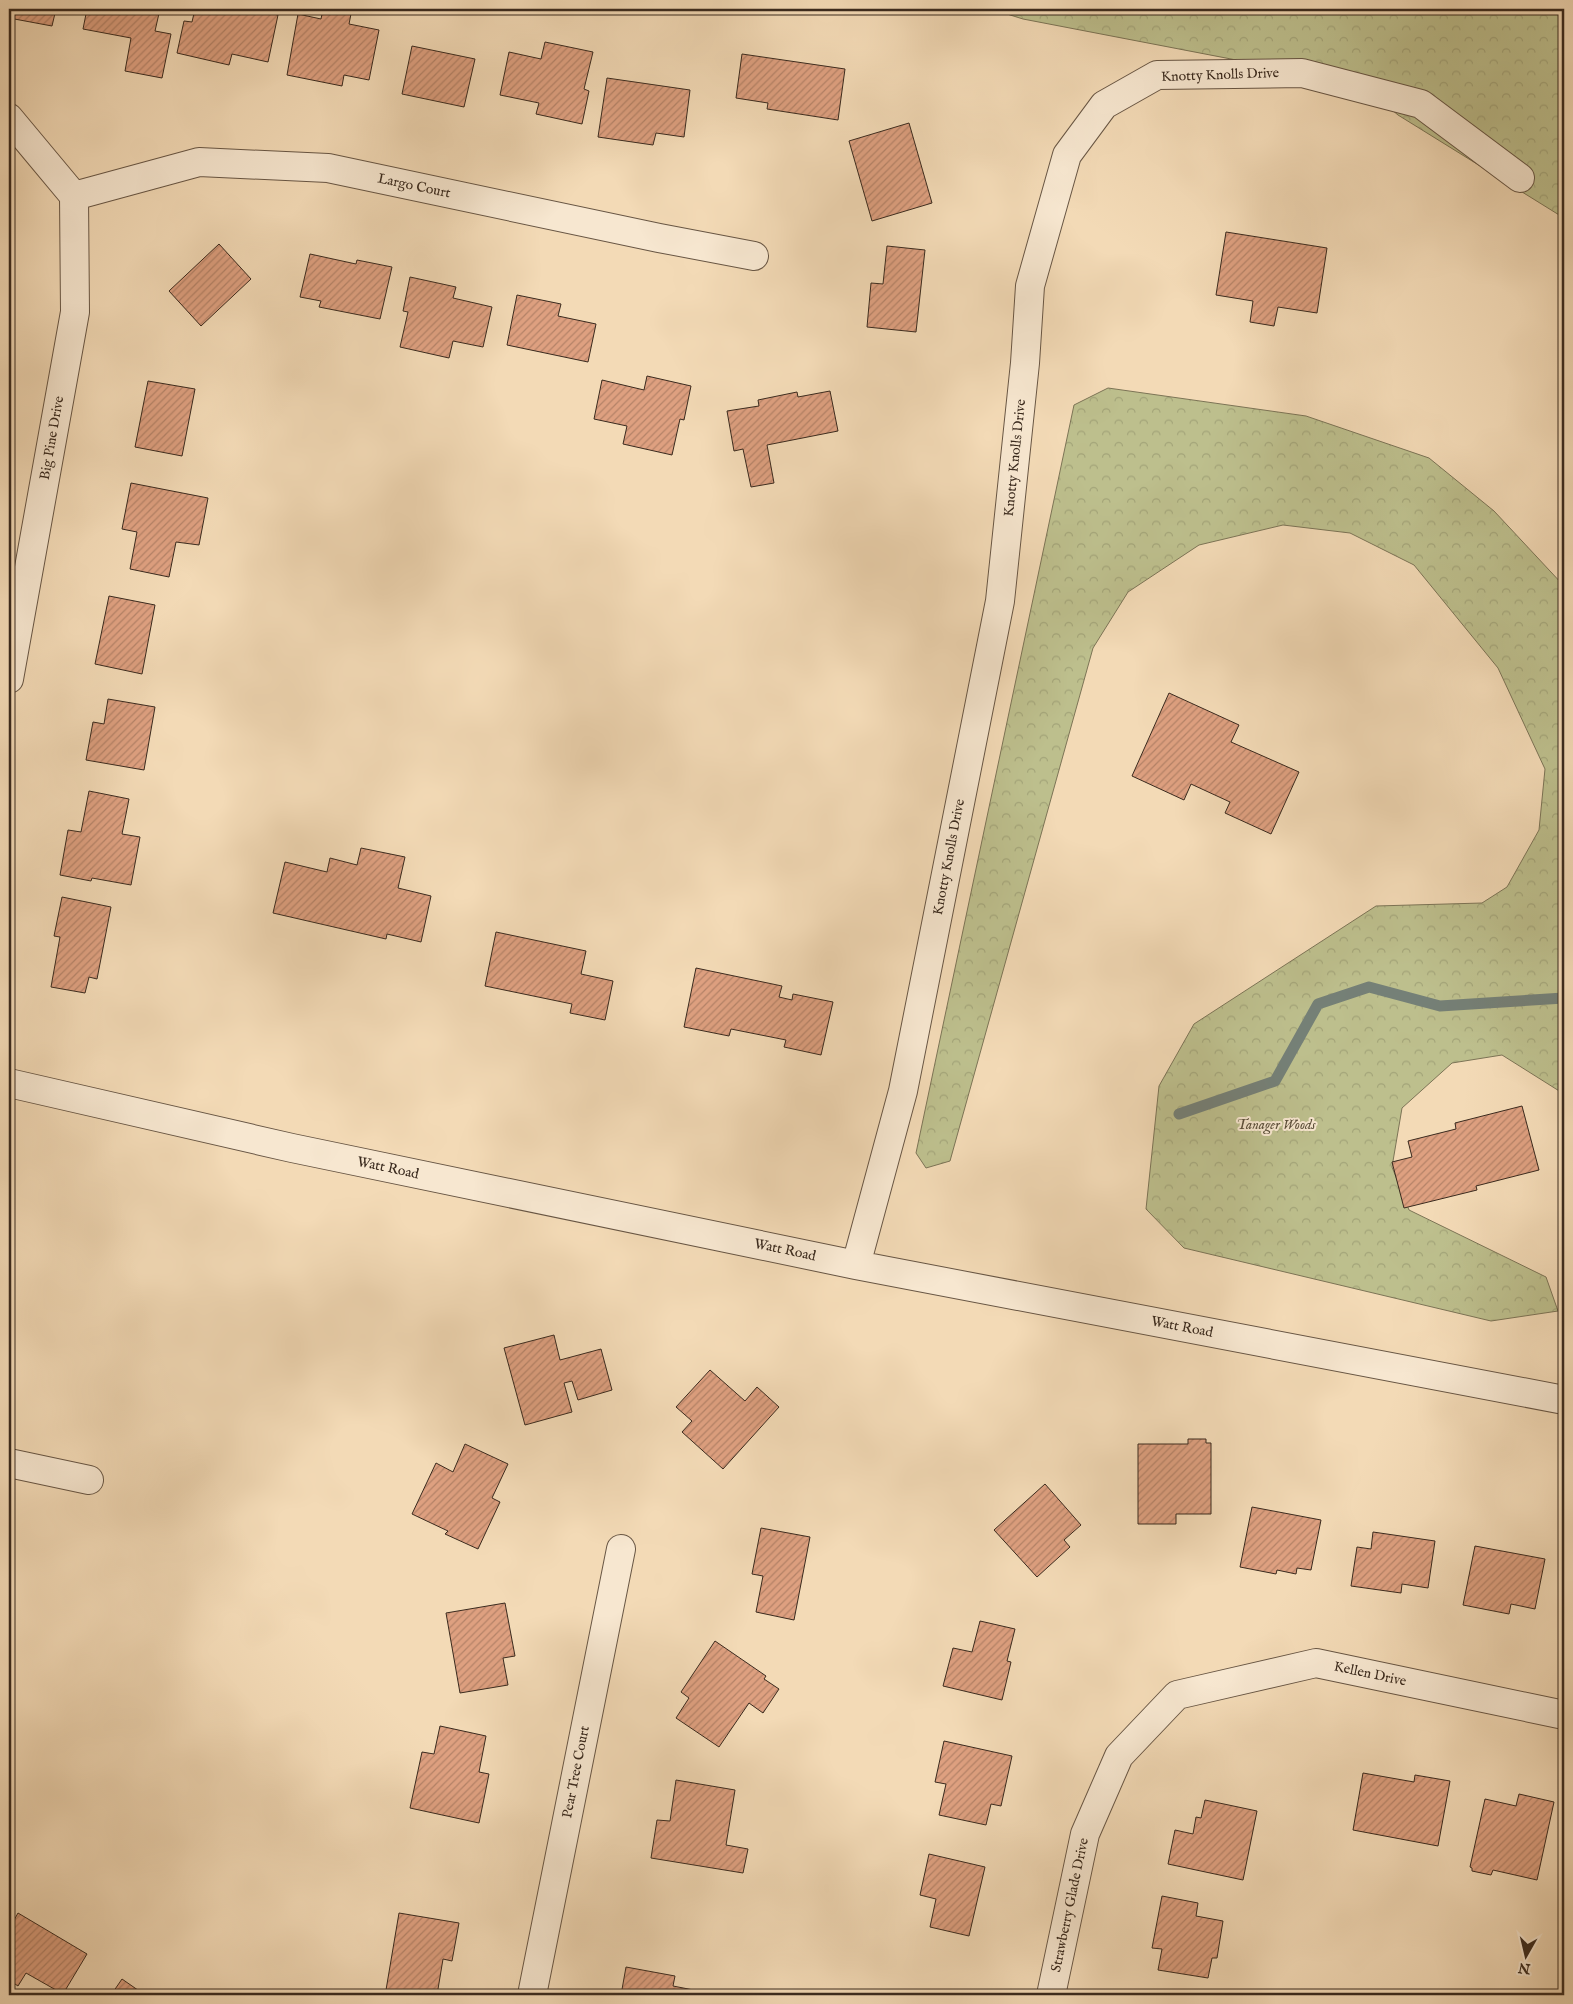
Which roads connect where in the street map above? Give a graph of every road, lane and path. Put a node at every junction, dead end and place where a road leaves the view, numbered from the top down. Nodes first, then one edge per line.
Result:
1 (9, 118) edge
2 (1520, 178) dead end
3 (74, 196) junction
4 (754, 256) dead end
5 (9, 679) edge
6 (9, 1083) edge
7 (856, 1265) junction
8 (1564, 1400) edge
9 (9, 1463) edge
10 (89, 1480) dead end
11 (621, 1550) dead end
12 (1177, 1695) joint
13 (1564, 1715) edge
14 (532, 1995) edge
15 (1051, 1995) edge

1 - 3 street
2 - 7 street, Knotty Knolls Drive
3 - 4 street, Largo Court
3 - 5 street, Big Pine Drive
6 - 7 street, Watt Road
7 - 8 street, Watt Road
9 - 10 street
11 - 14 street, Pear Tree Court
12 - 13 street, Kellen Drive
12 - 15 street, Strawberry Glade Drive

